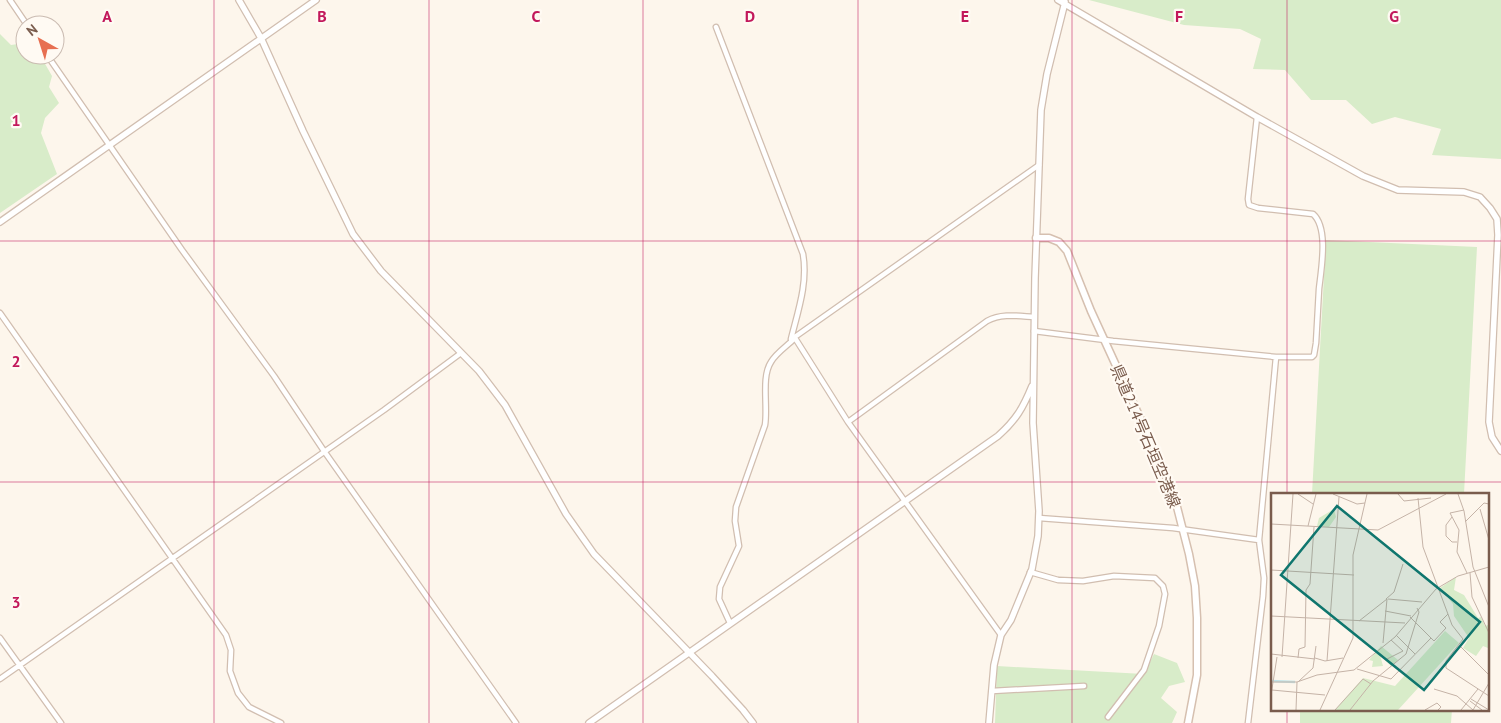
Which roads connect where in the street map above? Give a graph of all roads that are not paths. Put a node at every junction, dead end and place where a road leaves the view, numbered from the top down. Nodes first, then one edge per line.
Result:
1 (10, 0) edge
2 (239, 0) edge
3 (316, 0) edge
4 (1058, 0) edge
5 (1065, 2) edge
6 (20, 15) edge
7 (716, 28) dead end
8 (261, 38) junction
9 (54, 65) edge
10 (1257, 117) junction
11 (110, 146) junction
12 (1039, 164) junction
13 (0, 222) edge
14 (1036, 238) junction
15 (1500, 255) edge
16 (0, 313) edge
17 (1034, 317) junction
18 (1034, 331) junction
19 (793, 339) junction
20 (1104, 340) junction
21 (461, 353) junction
22 (1276, 357) junction
23 (1033, 382) junction
24 (848, 422) junction
25 (324, 451) junction
26 (1501, 451) edge
27 (904, 501) junction
28 (1038, 518) junction
29 (1184, 530) junction
30 (1259, 540) junction
31 (172, 558) junction
32 (1030, 572) junction
33 (730, 623) junction
34 (1001, 635) junction
35 (0, 638) edge
36 (689, 652) junction
37 (19, 666) junction
38 (0, 679) edge
39 (1084, 686) dead end
40 (992, 691) junction
41 (1108, 717) dead end
42 (61, 723) edge
43 (281, 723) edge
44 (516, 723) edge
45 (589, 723) edge
46 (753, 723) edge
47 (989, 723) edge
48 (1188, 723) edge
49 (1248, 723) edge

1 - 6 street
2 - 8 street
3 - 8 street
4 - 5 street
5 - 10 street
5 - 12 street
7 - 19 street
8 - 11 street
8 - 21 street
9 - 11 street
10 - 15 street
10 - 22 street
11 - 13 street
11 - 25 street
12 - 14 street
12 - 19 street
14 - 17 street
14 - 20 main road, 県道214号石垣空港線
15 - 26 street
16 - 31 street
17 - 18 street
17 - 24 street
18 - 20 street
18 - 23 street
19 - 24 street
19 - 33 street
20 - 22 street
20 - 29 main road, 県道214号石垣空港線
21 - 25 street
21 - 36 street
22 - 30 street
23 - 27 street
23 - 28 street
24 - 27 street
25 - 31 street
25 - 44 street
27 - 33 street
27 - 34 street
28 - 29 street
28 - 32 street
29 - 30 street
29 - 48 main road, 県道214号石垣空港線
30 - 49 street
31 - 37 street
31 - 43 street
32 - 34 street
32 - 41 street
33 - 36 street
34 - 40 street
35 - 37 street
36 - 45 street
36 - 46 street
37 - 38 street
37 - 42 street
39 - 40 street
40 - 47 street

